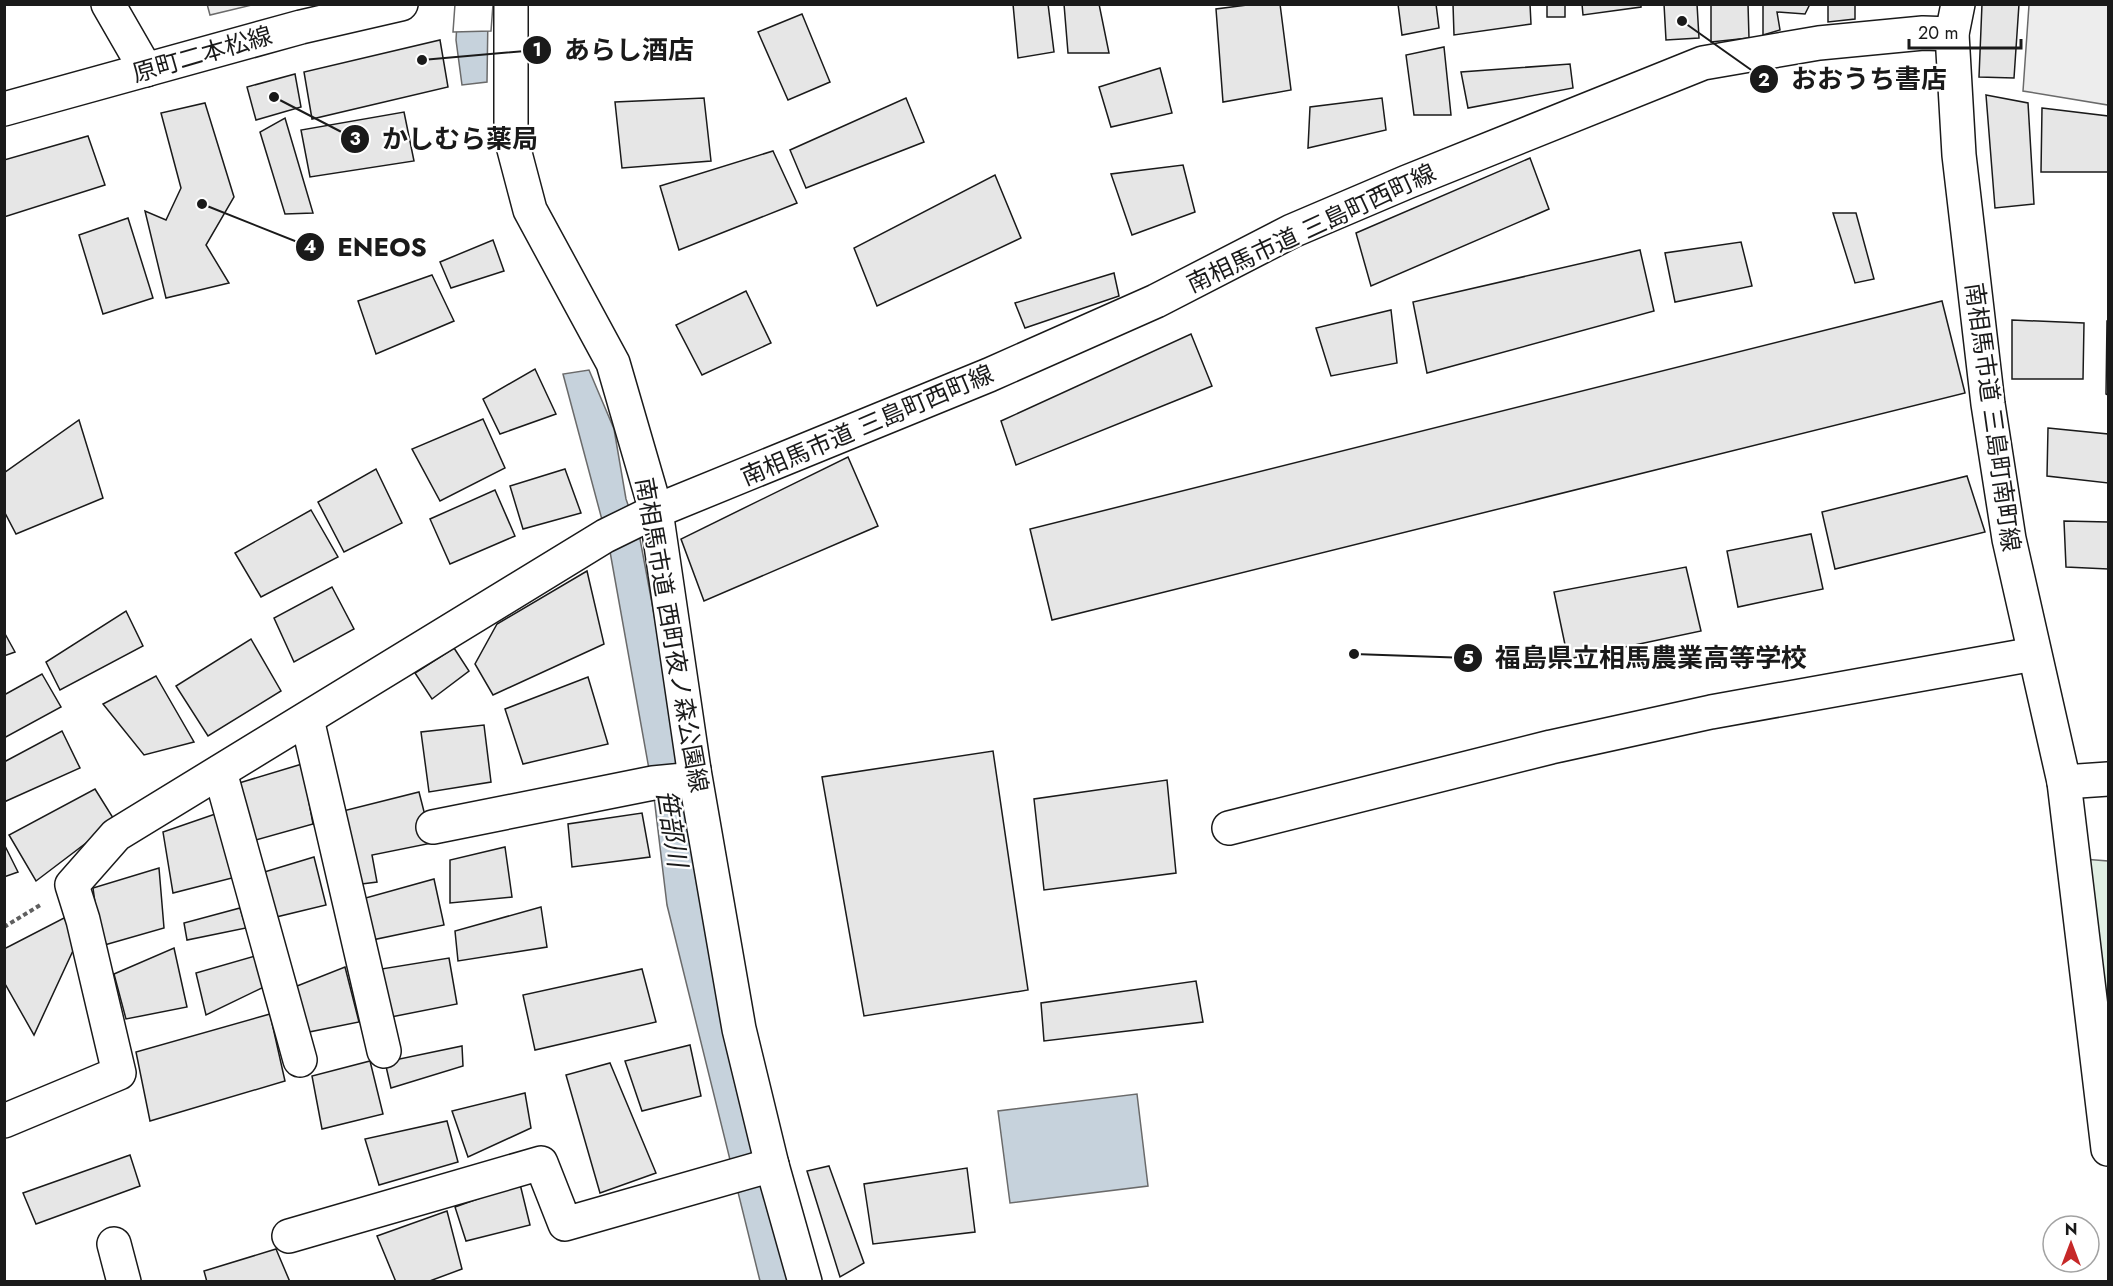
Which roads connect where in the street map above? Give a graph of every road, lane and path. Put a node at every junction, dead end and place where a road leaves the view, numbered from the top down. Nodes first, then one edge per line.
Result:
1 (108, 4) edge
2 (511, 4) edge
3 (383, 6) edge
4 (1955, 19) edge
5 (146, 70) junction
6 (4, 109) edge
7 (647, 514) junction
8 (2034, 654) junction
9 (308, 719) junction
10 (220, 772) junction
11 (689, 775) junction
12 (2109, 779) edge
13 (2064, 782) junction
14 (433, 827) dead end
15 (1229, 828) dead end
16 (384, 1051) dead end
17 (300, 1060) dead end
18 (4, 1121) edge
19 (2109, 1149) edge
20 (768, 1166) junction
21 (289, 1236) dead end
22 (114, 1244) dead end
23 (124, 1281) edge
24 (805, 1281) edge

1 - 5 street
2 - 7 street, 南相馬市道 西町夜ノ森公園線
3 - 5 street, 原町二本松線
4 - 7 street, 南相馬市道 三島町西町線
4 - 8 street, 南相馬市道 三島町南町線
5 - 6 street, 原町二本松線
7 - 9 street, 南相馬市道 三島町西町線
7 - 11 street, 南相馬市道 西町夜ノ森公園線
8 - 13 street, 南相馬市道 三島町南町線
8 - 15 street
9 - 10 street, 南相馬市道 三島町西町線
9 - 16 street
10 - 17 street
10 - 18 street, 南相馬市道 三島町西町線
11 - 14 street
11 - 20 street, 南相馬市道 西町夜ノ森公園線
12 - 13 street
13 - 19 street, 南相馬市道 三島町南町線
20 - 21 street
20 - 24 street, 南相馬市道 西町夜ノ森公園線
22 - 23 street

